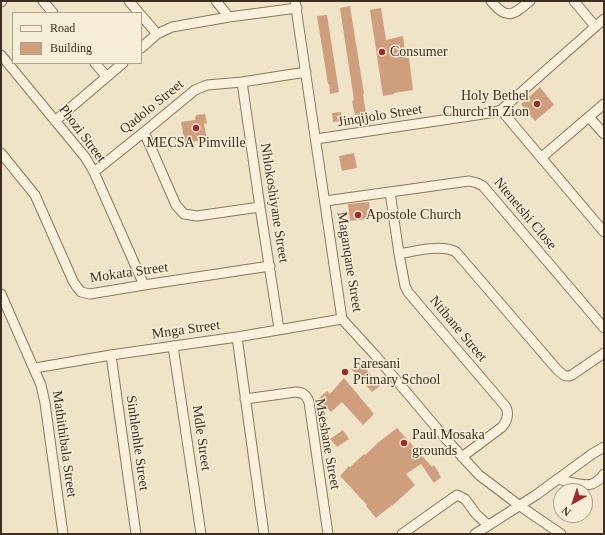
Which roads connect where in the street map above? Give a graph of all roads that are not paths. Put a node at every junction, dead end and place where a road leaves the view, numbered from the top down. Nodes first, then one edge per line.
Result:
1 (43, 1) edge
2 (129, 1) edge
3 (216, 1) edge
4 (491, 1) edge
5 (530, 1) edge
6 (574, 1) edge
7 (296, 5) edge
8 (52, 12) edge
9 (138, 12) edge
10 (142, 16) edge
11 (229, 17) junction
12 (604, 19) edge
13 (595, 26) junction
14 (157, 34) junction
15 (142, 47) edge
16 (1, 55) edge
17 (96, 64) edge
18 (122, 64) edge
19 (306, 72) junction
20 (106, 76) junction
21 (242, 82) junction
22 (604, 104) edge
23 (501, 110) junction
24 (589, 117) junction
25 (55, 121) junction
26 (144, 132) junction
27 (604, 134) edge
28 (316, 139) junction
29 (1, 153) edge
30 (542, 157) junction
31 (94, 172) junction
32 (390, 192) junction
33 (325, 201) junction
34 (260, 207) junction
35 (604, 232) edge
36 (399, 254) junction
37 (270, 266) junction
38 (144, 285) junction
39 (1, 294) edge
40 (4, 309) edge
41 (342, 319) junction
42 (604, 328) edge
43 (279, 329) junction
44 (237, 337) junction
45 (173, 346) junction
46 (604, 353) edge
47 (111, 355) junction
48 (35, 368) junction
49 (245, 399) junction
50 (604, 447) edge
51 (462, 457) junction
52 (604, 474) edge
53 (558, 479) junction
54 (520, 506) junction
55 (488, 525) junction
56 (63, 534) edge
57 (136, 534) edge
58 (201, 534) edge
59 (264, 534) edge
60 (328, 534) edge
61 (402, 534) edge
62 (475, 534) edge
63 (561, 534) edge

1 - 8 street
2 - 9 street
3 - 11 street
4 - 5 street
6 - 13 street
7 - 11 street
7 - 19 street, Maganqane Street
10 - 14 street
11 - 14 street
12 - 13 street, Jinqijolo Street
13 - 23 street, Jinqijolo Street
14 - 15 street
16 - 25 street, Phozi Street
17 - 20 street
18 - 20 street
19 - 21 street, Qadolo Street
19 - 28 street, Maganqane Street
20 - 25 street
21 - 26 street, Qadolo Street
21 - 34 street, Nhlokoshiyane Street
22 - 24 street
23 - 28 street, Jinqijolo Street
23 - 30 street
24 - 27 street
24 - 30 street
25 - 31 street, Phozi Street
26 - 31 street, Qadolo Street
26 - 34 street
28 - 33 street, Maganqane Street
29 - 38 street, Mokata Street
30 - 35 street
31 - 38 street, Phozi Street
32 - 33 street, Ntenetshi Close
32 - 36 street, Ntibane Street
32 - 42 street, Ntenetshi Close
33 - 41 street, Maganqane Street
34 - 37 street, Nhlokoshiyane Street
36 - 46 street
36 - 51 street, Ntibane Street
37 - 38 street, Mokata Street
37 - 43 street, Nhlokoshiyane Street
39 - 40 street, Mathithibala Street
40 - 48 street, Mathithibala Street
41 - 43 street, Mnga Street
41 - 51 street, Maganqane Street
43 - 44 street, Mnga Street
44 - 45 street, Mnga Street
44 - 49 street
45 - 47 street, Mnga Street
45 - 58 street, Mdle Street
47 - 48 street, Mnga Street
47 - 57 street, Sinhlenhle Street
48 - 56 street, Mathithibala Street
49 - 59 street
49 - 60 street, Mseshane Street
50 - 53 street
51 - 54 street, Maganqane Street
52 - 53 street
53 - 54 street
54 - 55 street
54 - 63 street, Maganqane Street
55 - 61 street
55 - 62 street

